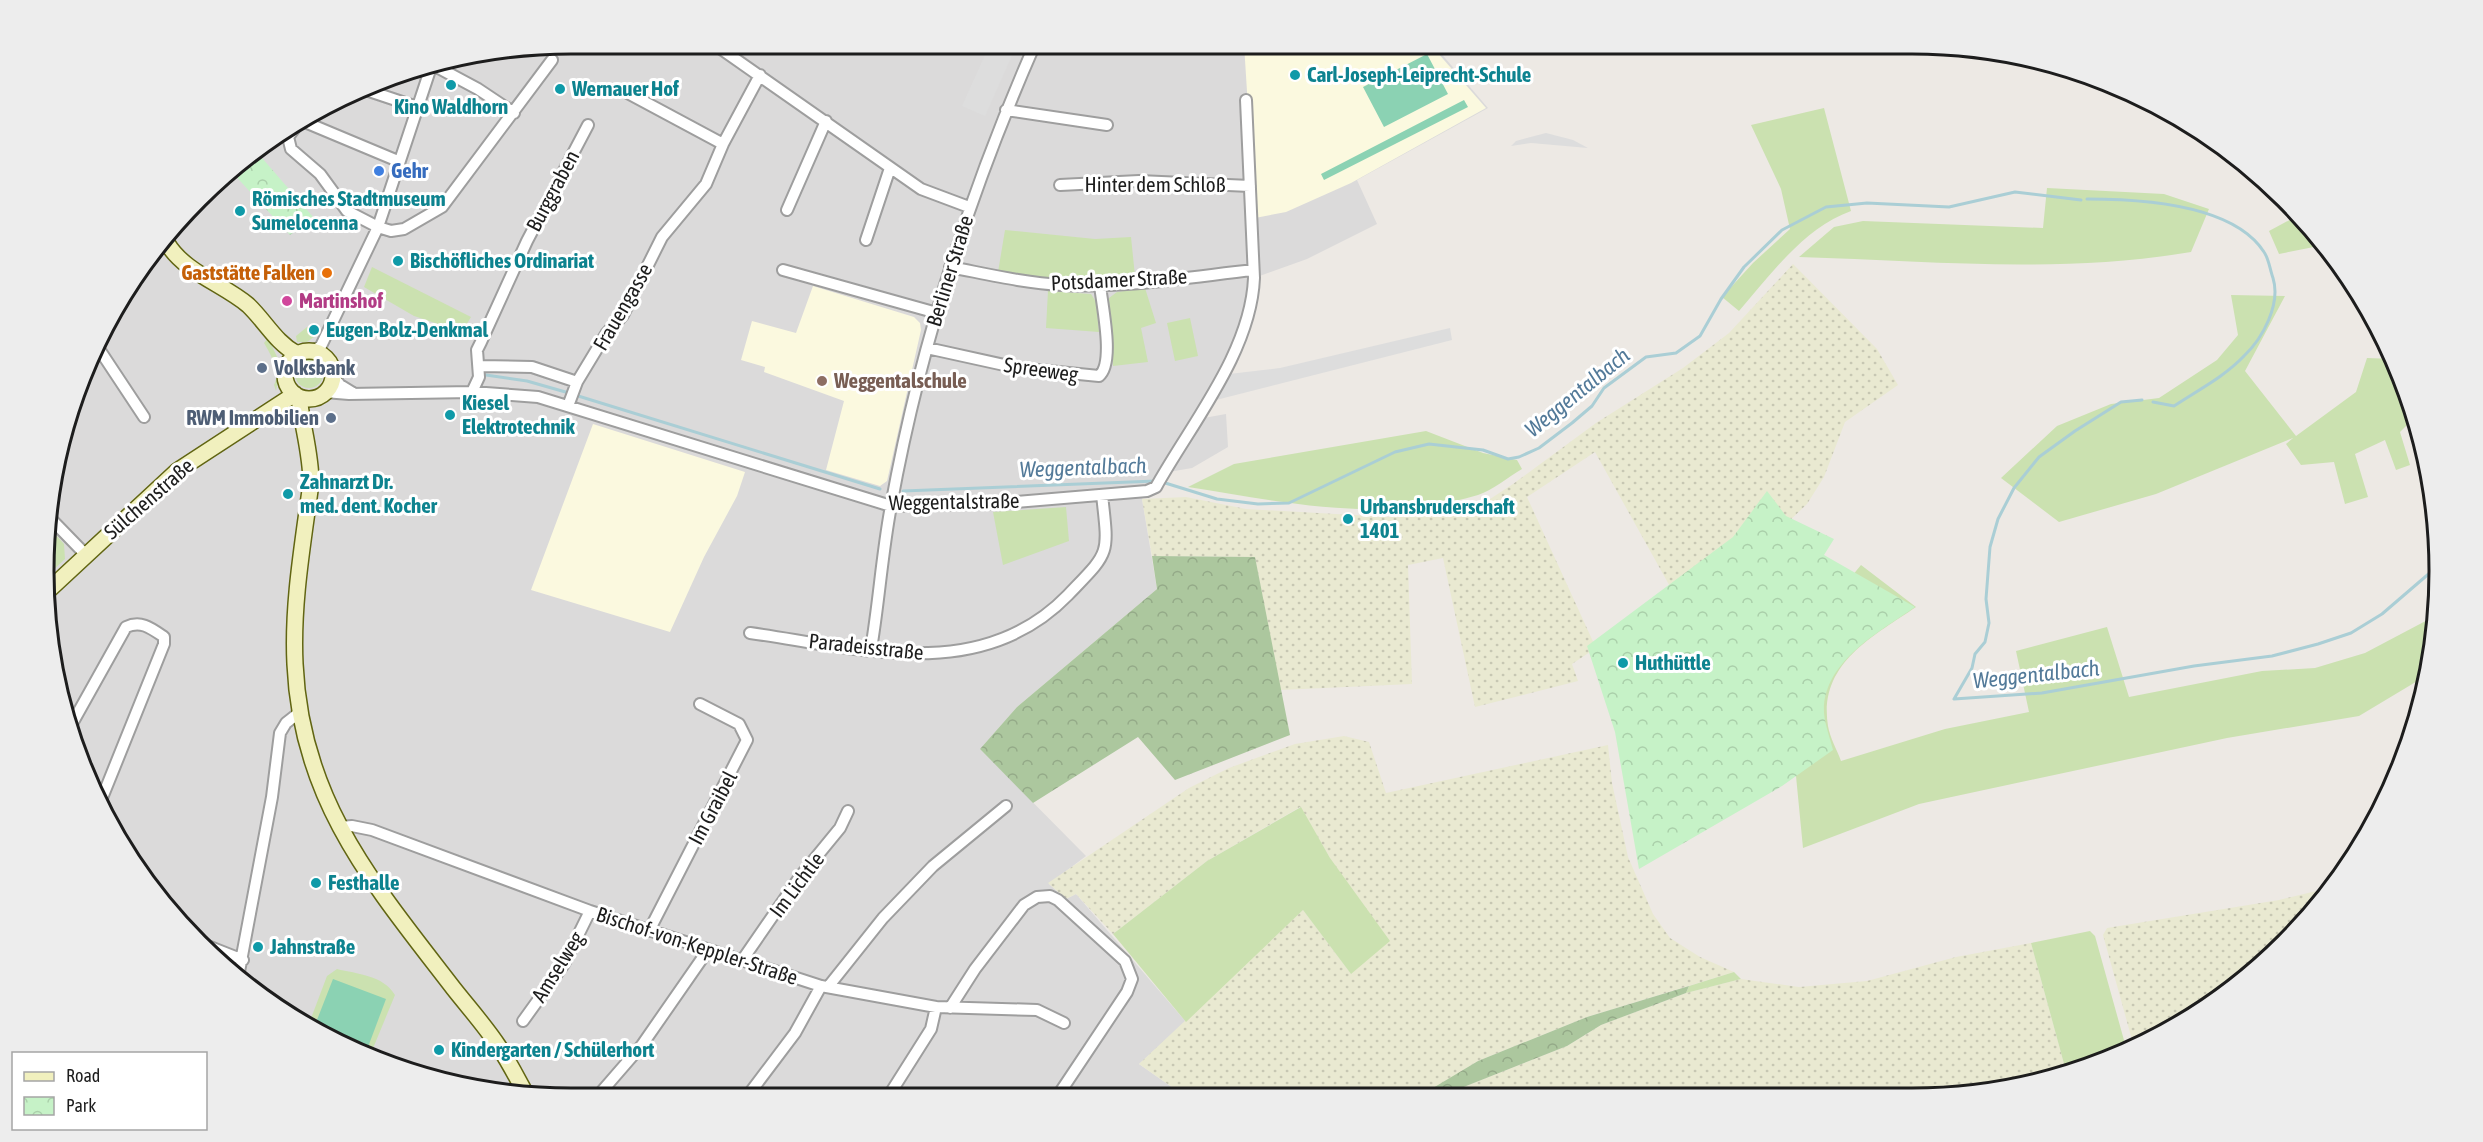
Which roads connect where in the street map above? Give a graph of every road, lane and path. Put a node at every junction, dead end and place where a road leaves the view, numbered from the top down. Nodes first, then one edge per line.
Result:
1 (729, 54) edge
2 (1031, 54) edge
3 (552, 60) dead end
4 (444, 70) edge
5 (435, 73) edge
6 (760, 75) junction
7 (626, 92) dead end
8 (374, 93) edge
9 (1246, 100) dead end
10 (417, 107) junction
11 (1006, 110) junction
12 (514, 113) junction
13 (826, 121) junction
14 (310, 124) edge
15 (588, 125) dead end
16 (1107, 125) dead end
17 (288, 138) edge
18 (723, 144) junction
19 (399, 161) junction
20 (890, 168) junction
21 (1060, 185) dead end
22 (1250, 186) junction
23 (969, 207) junction
24 (787, 210) dead end
25 (378, 227) junction
26 (866, 240) dead end
27 (170, 245) edge
28 (950, 267) junction
29 (783, 270) dead end
30 (1253, 270) junction
31 (1100, 285) junction
32 (937, 313) junction
33 (927, 348) junction
34 (318, 351) junction
35 (102, 353) edge
36 (292, 359) junction
37 (479, 366) junction
38 (333, 376) junction
39 (575, 385) junction
40 (472, 392) junction
41 (304, 393) junction
42 (356, 394) junction
43 (569, 403) junction
44 (144, 417) dead end
45 (1102, 495) junction
46 (891, 506) junction
47 (56, 524) edge
48 (86, 555) junction
49 (54, 585) edge
50 (750, 633) dead end
51 (871, 650) junction
52 (700, 704) dead end
53 (300, 712) junction
54 (75, 717) edge
55 (104, 793) edge
56 (1006, 806) dead end
57 (848, 811) dead end
58 (339, 827) junction
59 (591, 912) junction
60 (650, 931) junction
61 (708, 950) junction
62 (220, 951) edge
63 (743, 959) junction
64 (243, 960) junction
65 (241, 968) edge
66 (825, 986) junction
67 (936, 1007) junction
68 (950, 1008) junction
69 (523, 1021) dead end
70 (1064, 1023) dead end
71 (521, 1086) edge
72 (605, 1088) edge
73 (754, 1088) edge
74 (894, 1088) edge
75 (1063, 1088) edge

1 - 6 street
2 - 11 street, Berliner Straße
3 - 12 street
4 - 12 street
5 - 10 street
6 - 13 street
6 - 18 street, Frauengasse
7 - 18 street
8 - 10 street
9 - 22 street, Weggentalstraße
10 - 19 street
11 - 16 street
11 - 23 street, Berliner Straße
12 - 25 street
13 - 20 street
13 - 24 street
14 - 19 street
15 - 37 street, Burggraben
17 - 25 street
18 - 39 street, Frauengasse
19 - 25 street
20 - 23 street
20 - 26 street
21 - 22 street, Hinter dem Schloß
22 - 30 street, Weggentalstraße
23 - 28 street, Berliner Straße
25 - 34 street
27 - 36 street
28 - 31 street, Potsdamer Straße
28 - 32 street, Berliner Straße
29 - 32 street
30 - 31 street, Potsdamer Straße
30 - 45 street, Weggentalstraße
31 - 33 street, Spreeweg
32 - 33 street, Berliner Straße
33 - 46 street, Berliner Straße
34 - 36 street
34 - 38 street
35 - 44 street
36 - 41 street
37 - 39 street
37 - 40 street, Burggraben
38 - 41 street
38 - 42 street
39 - 43 street, Frauengasse
40 - 42 street, Weggentalstraße
40 - 43 street, Weggentalstraße
41 - 42 street, Weggentalstraße
41 - 48 street, Sülchenstraße
41 - 53 street
43 - 46 street, Weggentalstraße
45 - 46 street, Weggentalstraße
45 - 51 street, Paradeisstraße
46 - 51 street, Berliner Straße
47 - 48 street
48 - 49 street, Sülchenstraße
50 - 51 street, Paradeisstraße
52 - 60 street, Im Graibel
53 - 58 street
53 - 64 street
54 - 55 street
56 - 66 street
57 - 63 street, Im Lichtle
58 - 59 street, Bischof-von-Keppler-Straße
58 - 71 street
59 - 60 street, Bischof-von-Keppler-Straße
59 - 69 street, Amselweg
60 - 61 street, Bischof-von-Keppler-Straße
61 - 63 street, Bischof-von-Keppler-Straße
61 - 72 street
62 - 64 street
63 - 66 street, Bischof-von-Keppler-Straße
64 - 65 street
66 - 67 street, Bischof-von-Keppler-Straße
66 - 73 street
67 - 68 street, Bischof-von-Keppler-Straße
67 - 74 street
68 - 70 street, Bischof-von-Keppler-Straße
68 - 75 street

